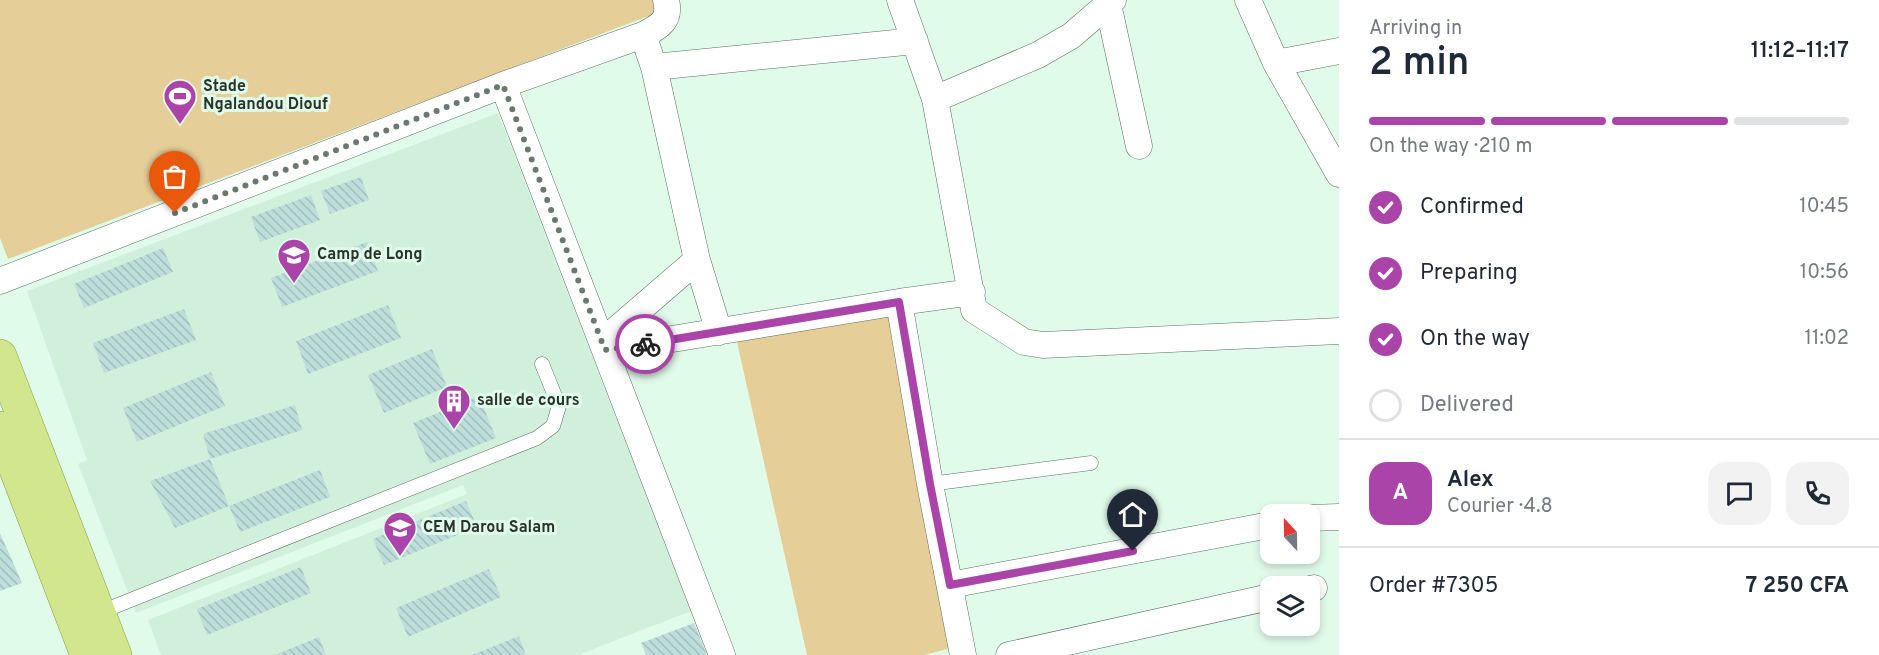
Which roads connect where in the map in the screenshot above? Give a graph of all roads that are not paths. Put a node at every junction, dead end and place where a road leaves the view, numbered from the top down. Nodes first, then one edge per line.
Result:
1 (666, 0) edge
2 (900, 0) edge
3 (1248, 0) edge
4 (1110, 2) edge
5 (643, 35) junction
6 (915, 40) junction
7 (1339, 51) edge
8 (1276, 63) junction
9 (654, 68) junction
10 (503, 85) junction
11 (935, 99) junction
12 (1139, 146) dead end
13 (1339, 174) edge
14 (697, 260) junction
15 (0, 281) edge
16 (972, 292) junction
17 (899, 302) junction
18 (1339, 331) edge
19 (719, 332) junction
20 (604, 346) junction
21 (0, 356) edge
22 (542, 364) dead end
23 (0, 428) edge
24 (1091, 463) dead end
25 (930, 484) junction
26 (1339, 517) edge
27 (1320, 518) edge
28 (1260, 527) edge
29 (950, 585) junction
30 (1260, 599) edge
31 (99, 613) junction
32 (87, 655) edge
33 (115, 655) edge
34 (722, 655) edge
35 (963, 655) edge
36 (1009, 655) edge

1 - 5 street
2 - 6 street
3 - 8 street
4 - 11 street
4 - 12 street
5 - 9 street
5 - 10 street
6 - 9 street
6 - 11 street
7 - 8 street
8 - 13 street
9 - 14 street
10 - 15 street
10 - 20 street
11 - 16 street
14 - 19 street
14 - 20 street
16 - 17 street
16 - 18 street
17 - 19 street
17 - 25 street
19 - 20 street
20 - 34 street
21 - 31 main road
22 - 31 lane
23 - 32 main road
24 - 25 lane
25 - 29 street
26 - 27 street
28 - 29 street
29 - 35 street
30 - 36 street
31 - 33 main road

